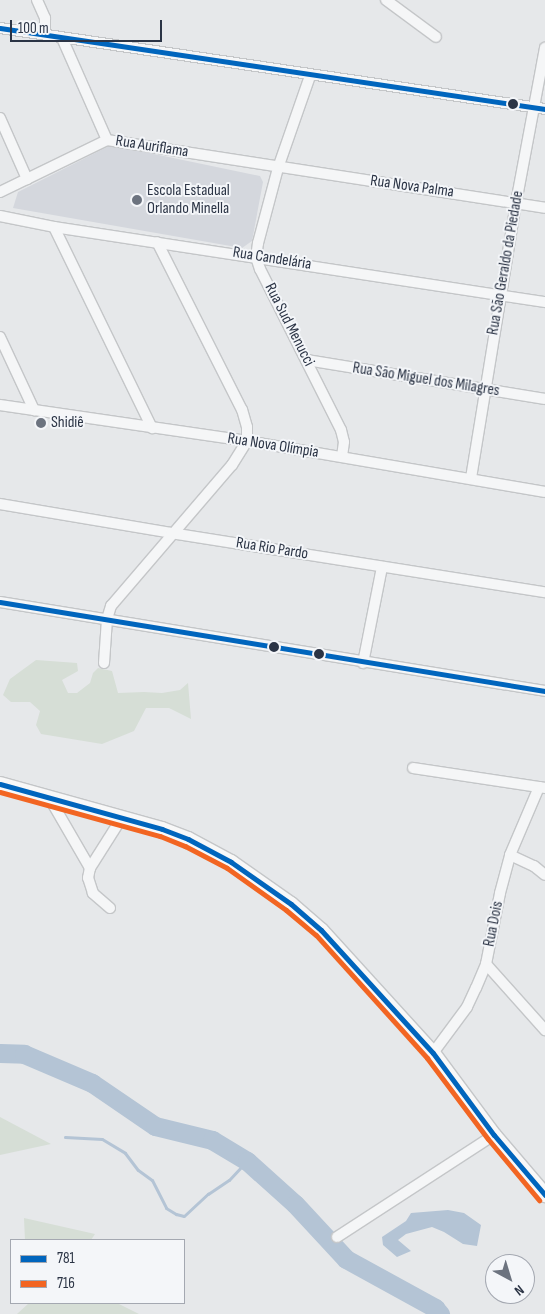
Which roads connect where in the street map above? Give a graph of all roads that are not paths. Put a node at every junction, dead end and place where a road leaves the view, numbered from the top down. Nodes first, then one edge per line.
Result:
1 (37, 0) edge
2 (386, 0) edge
3 (0, 28) edge
4 (45, 35) junction
5 (436, 37) dead end
6 (62, 38) junction
7 (545, 48) edge
8 (310, 76) junction
9 (534, 107) junction
10 (545, 109) edge
11 (0, 118) edge
12 (107, 140) junction
13 (278, 168) junction
14 (27, 179) junction
15 (0, 192) edge
16 (516, 203) junction
17 (545, 208) edge
18 (0, 216) edge
19 (54, 226) junction
20 (157, 242) junction
21 (256, 257) junction
22 (500, 295) junction
23 (545, 302) edge
24 (0, 337) edge
25 (307, 360) junction
26 (484, 390) junction
27 (545, 399) edge
28 (0, 405) edge
29 (34, 410) junction
30 (152, 428) junction
31 (247, 441) junction
32 (342, 457) junction
33 (471, 478) junction
34 (545, 492) edge
35 (0, 504) edge
36 (171, 533) junction
37 (382, 567) junction
38 (545, 592) edge
39 (0, 602) edge
40 (107, 620) junction
41 (104, 663) dead end
42 (363, 663) junction
43 (545, 691) edge
44 (414, 768) dead end
45 (0, 784) edge
46 (542, 788) edge
47 (50, 799) junction
48 (121, 819) junction
49 (510, 855) junction
50 (90, 868) junction
51 (545, 875) edge
52 (110, 908) dead end
53 (486, 964) junction
54 (545, 1030) edge
55 (433, 1053) junction
56 (494, 1135) junction
57 (542, 1189) edge
58 (337, 1237) dead end

1 - 4 street
2 - 5 street
3 - 4 street
4 - 6 street
6 - 8 street
6 - 12 street, Rua Auriflama
7 - 9 street, Rua São Geraldo da Piedade
8 - 9 street
8 - 13 street
9 - 10 street
9 - 16 street, Rua São Geraldo da Piedade
11 - 14 street
12 - 13 street, Rua Auriflama
12 - 14 street
13 - 16 street, Rua Nova Palma
13 - 21 street
14 - 15 street
16 - 17 street, Rua Nova Palma
16 - 22 street, Rua São Geraldo da Piedade
18 - 19 street, Rua Candelária
19 - 20 street, Rua Candelária
19 - 30 street
20 - 21 street, Rua Candelária
20 - 31 street
21 - 22 street, Rua Candelária
21 - 25 street, Rua Sud Menucci
22 - 23 street, Rua Candelária
22 - 26 street, Rua São Geraldo da Piedade
24 - 29 street
25 - 26 street, Rua São Miguel dos Milagres
25 - 32 street, Rua Sud Menucci
26 - 27 street, Rua São Miguel dos Milagres
26 - 33 street, Rua São Geraldo da Piedade
28 - 29 street, Rua Nova Olímpia
29 - 30 street, Rua Nova Olímpia
30 - 31 street, Rua Nova Olímpia
31 - 32 street, Rua Nova Olímpia
31 - 36 street
32 - 33 street, Rua Nova Olímpia
33 - 34 street, Rua Nova Olímpia
35 - 36 street, Rua Rio Pardo
36 - 37 street, Rua Rio Pardo
36 - 40 street
37 - 38 street, Rua Rio Pardo
37 - 42 street
39 - 40 street
40 - 41 street
40 - 42 street
42 - 43 street
44 - 46 street
45 - 47 street
46 - 49 street, Rua Dois
47 - 48 street
47 - 50 street
48 - 50 street
48 - 55 street
49 - 51 street
49 - 53 street, Rua Dois
50 - 52 street
53 - 54 street
53 - 55 street, Rua Dois
55 - 56 street
56 - 57 street
56 - 58 street

